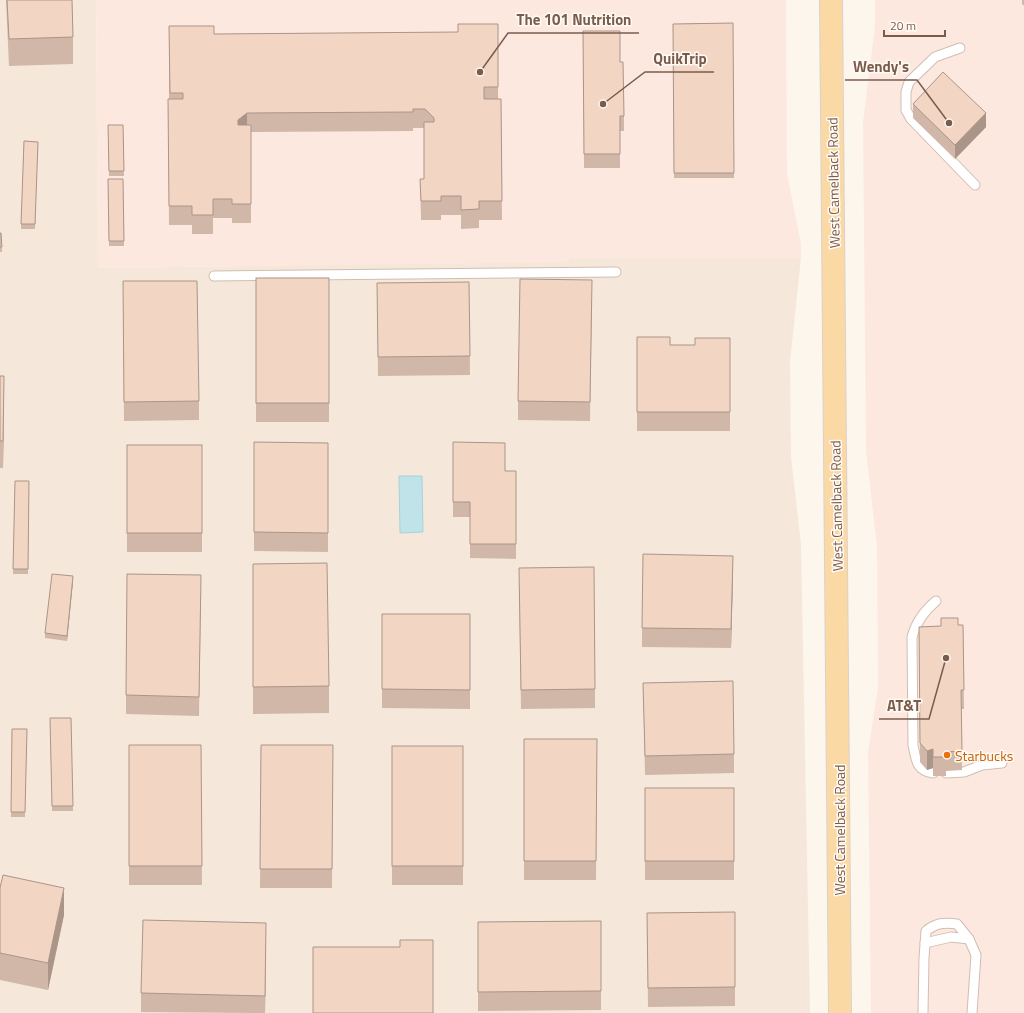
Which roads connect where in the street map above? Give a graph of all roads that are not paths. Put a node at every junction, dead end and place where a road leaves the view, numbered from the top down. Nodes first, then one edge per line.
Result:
1 (831, 0) edge
2 (960, 48) dead end
3 (975, 185) dead end
4 (616, 272) dead end
5 (214, 276) dead end
6 (936, 601) dead end
7 (1002, 763) dead end
8 (933, 773) edge
9 (946, 773) edge
10 (969, 939) junction
11 (925, 943) junction
12 (840, 1013) edge
13 (923, 1013) edge
14 (972, 1013) edge

1 - 12 main road, West Camelback Road
2 - 3 lane
4 - 5 lane
6 - 8 lane
7 - 9 lane
10 - 11 lane
10 - 11 lane
10 - 14 lane
11 - 13 lane

